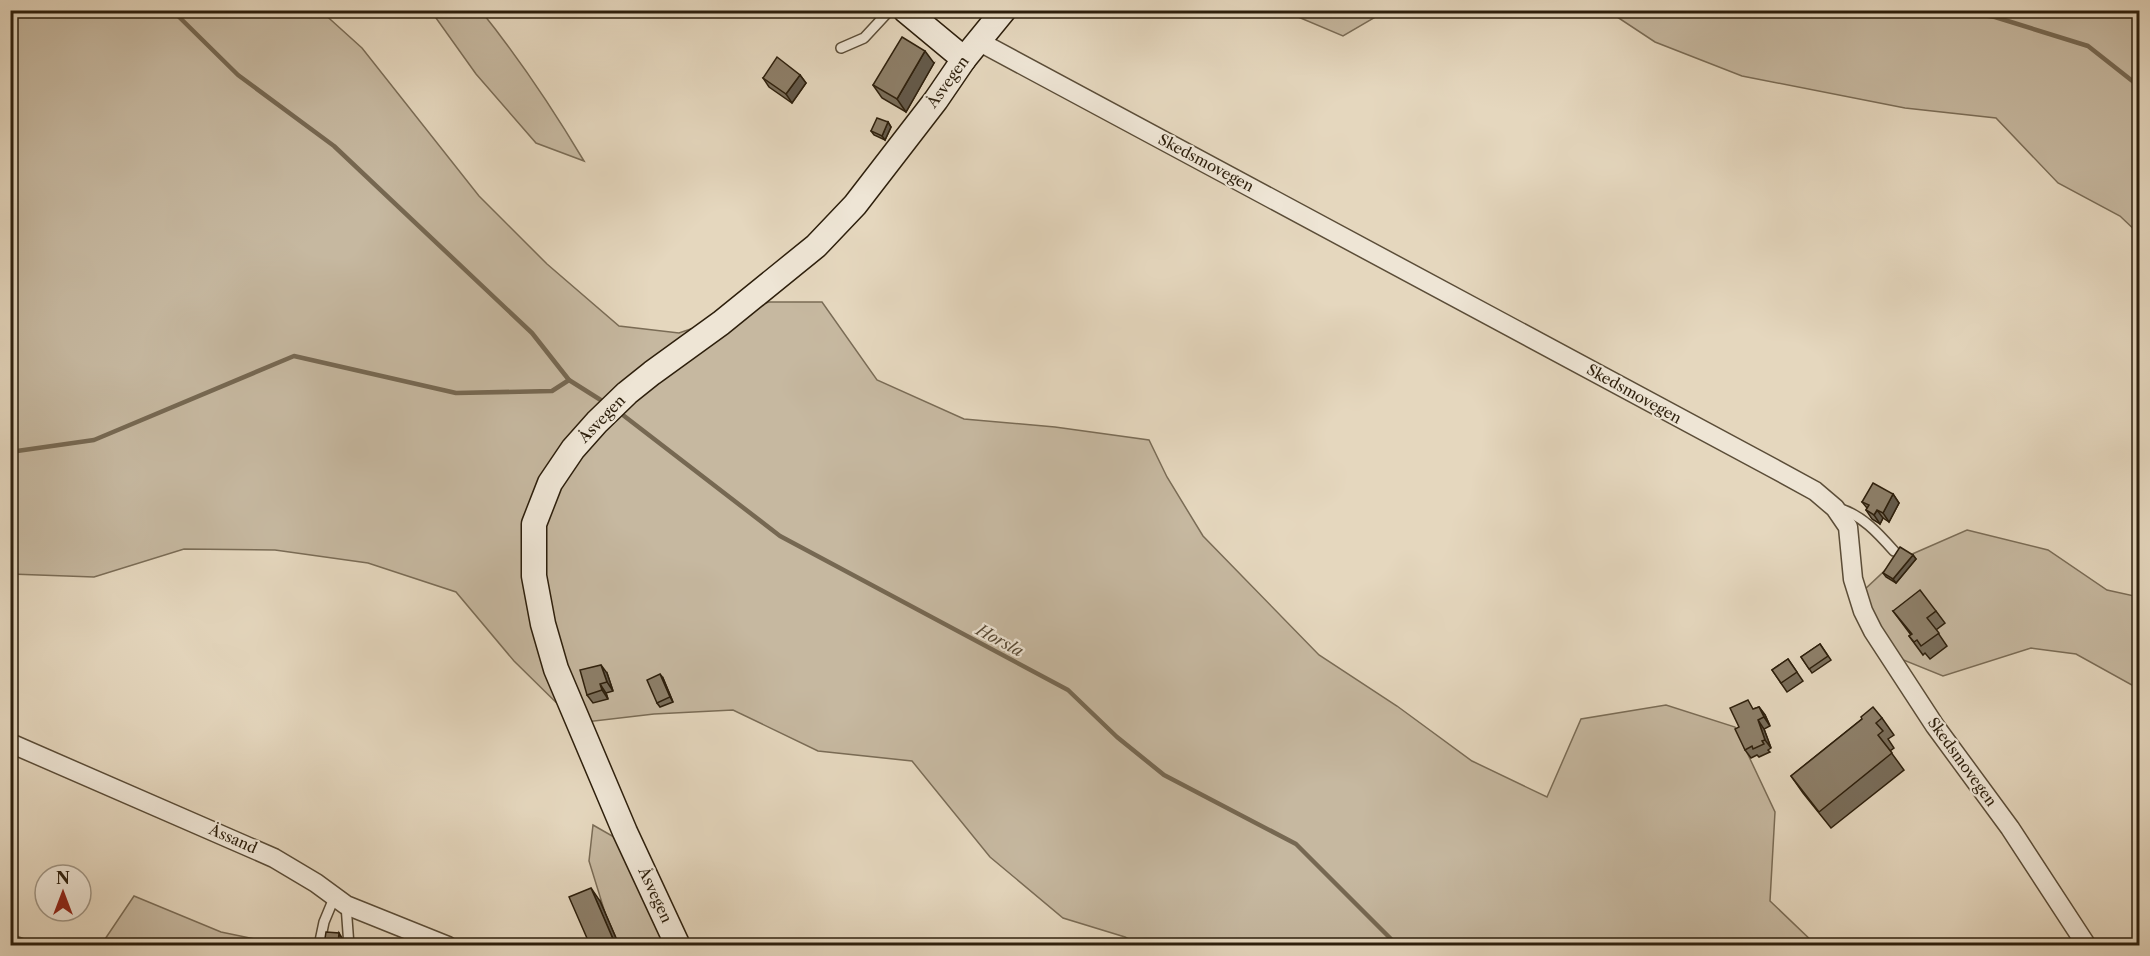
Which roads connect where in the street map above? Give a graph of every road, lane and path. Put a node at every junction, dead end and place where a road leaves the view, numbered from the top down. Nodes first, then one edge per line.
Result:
1 (890, 10) edge
2 (904, 10) edge
3 (1004, 10) edge
4 (841, 48) dead end
5 (971, 50) junction
6 (1835, 508) junction
7 (1894, 551) edge
8 (10, 743) edge
9 (340, 902) junction
10 (319, 945) edge
11 (349, 945) edge
12 (448, 945) edge
13 (678, 945) edge
14 (2087, 945) edge

1 - 4 lane
2 - 5 main road
3 - 5 main road, Åsvegen
5 - 6 street, Skedsmovegen
5 - 13 main road, Åsvegen
6 - 7 lane
6 - 14 street, Skedsmovegen
8 - 9 street, Åssand
9 - 10 lane
9 - 11 lane
9 - 12 street, Åssand

